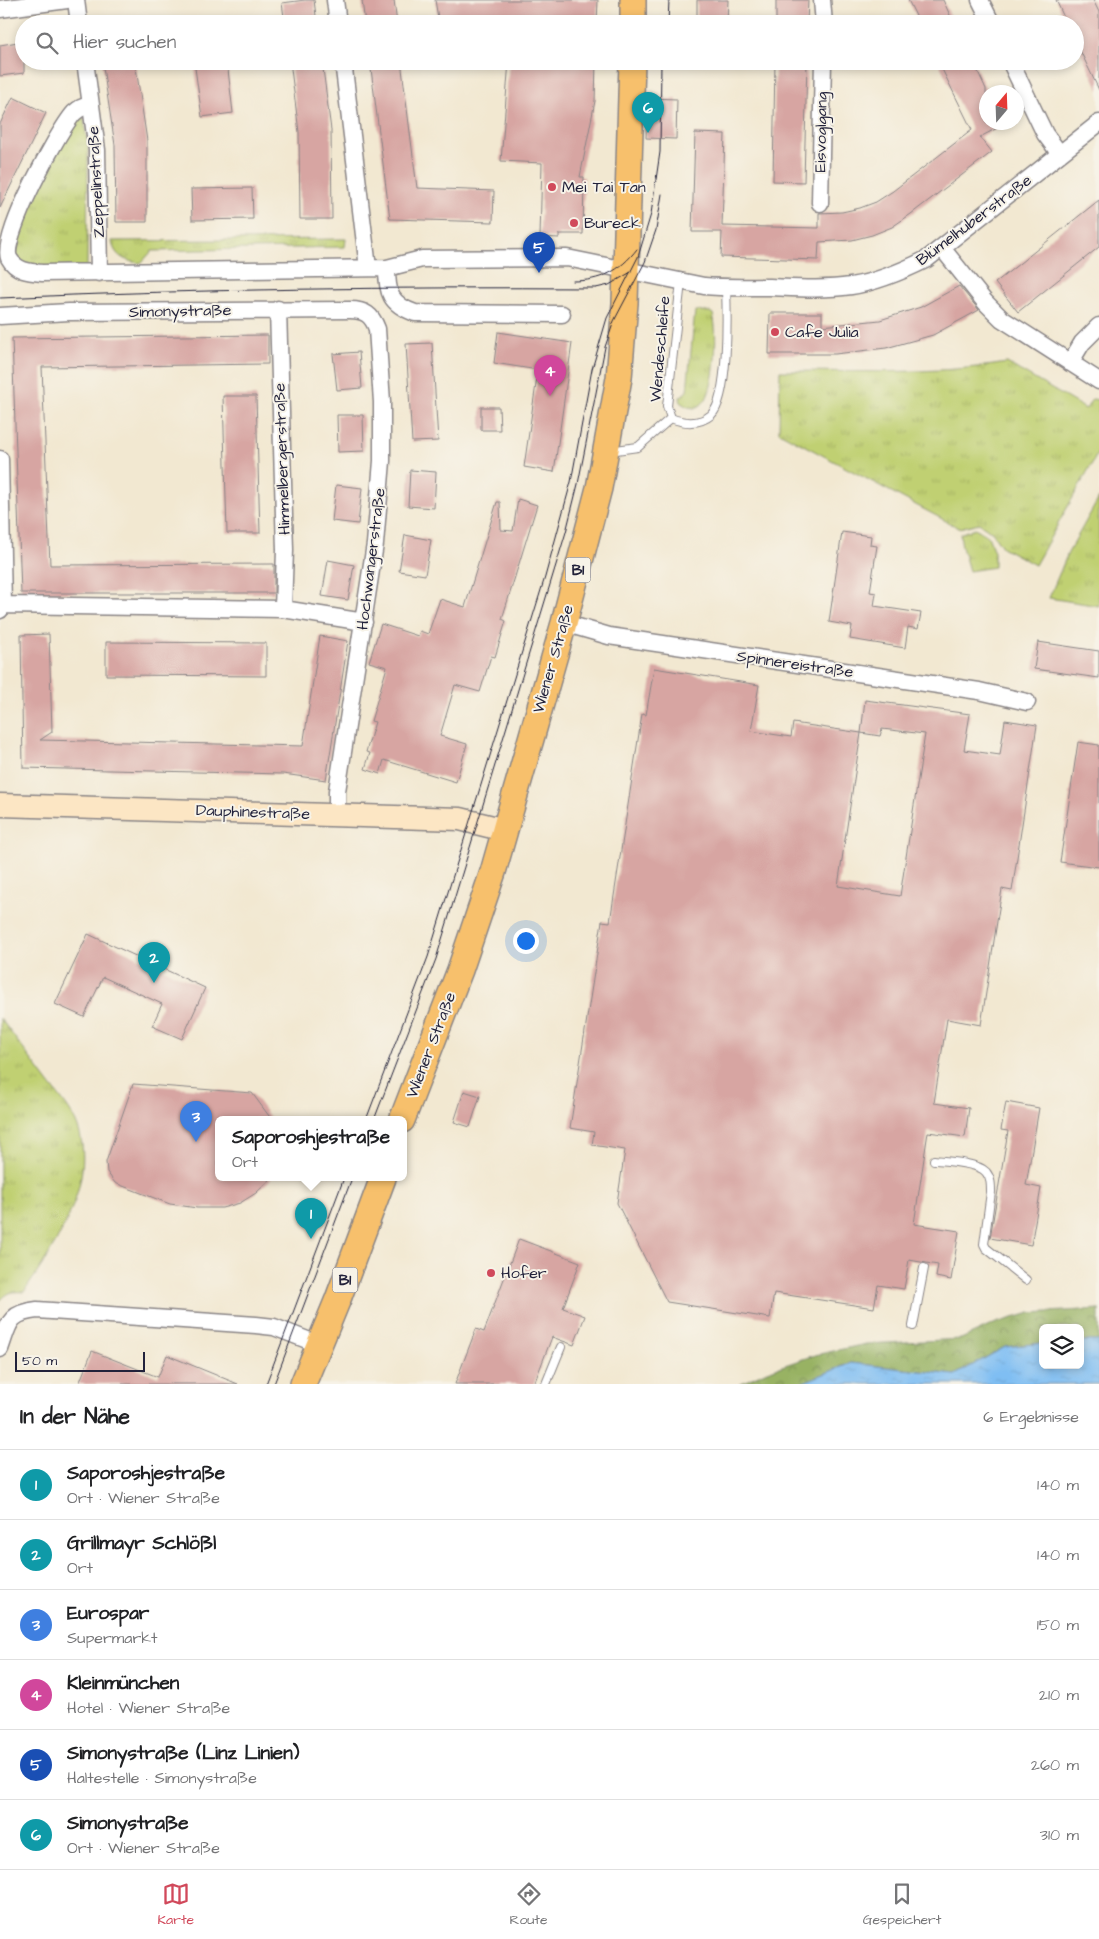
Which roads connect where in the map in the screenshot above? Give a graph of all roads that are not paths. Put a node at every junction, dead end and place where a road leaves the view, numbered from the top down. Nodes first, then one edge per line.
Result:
1 (68, 0) edge
2 (76, 0) edge
3 (335, 0) edge
4 (633, 0) edge
5 (822, 0) edge
6 (980, 0) edge
7 (0, 9) edge
8 (78, 15) edge
9 (337, 15) edge
10 (633, 15) edge
11 (823, 15) edge
12 (988, 15) edge
13 (85, 70) edge
14 (344, 70) edge
15 (632, 70) edge
16 (823, 70) edge
17 (1014, 70) edge
18 (91, 105) junction
19 (1099, 123) edge
20 (1060, 154) junction
21 (820, 203) dead end
22 (942, 248) junction
23 (368, 268) junction
24 (387, 268) junction
25 (626, 271) junction
26 (99, 273) junction
27 (680, 282) junction
28 (726, 288) junction
29 (278, 309) junction
30 (360, 310) joint
31 (562, 314) dead end
32 (0, 316) edge
33 (1099, 326) edge
34 (1070, 363) junction
35 (1099, 381) edge
36 (671, 418) junction
37 (607, 452) junction
38 (0, 459) edge
39 (1, 608) edge
40 (283, 609) junction
41 (364, 622) junction
42 (564, 623) junction
43 (1027, 702) dead end
44 (0, 804) edge
45 (337, 815) junction
46 (505, 830) junction
47 (404, 1116) edge
48 (934, 1160) dead end
49 (381, 1181) edge
50 (924, 1268) dead end
51 (1026, 1280) dead end
52 (913, 1326) dead end
53 (320, 1345) junction
54 (560, 1347) dead end
55 (0, 1349) edge
56 (303, 1384) edge
57 (546, 1384) edge

1 - 7 street
2 - 8 street
3 - 9 street
4 - 10 main road
5 - 11 street
6 - 12 street
13 - 18 street, Zeppelinstraße
14 - 23 street
15 - 25 main road, Wiener Straße / B1
16 - 21 street, Eisvoglgang
17 - 20 street
18 - 26 street, Zeppelinstraße
18 - 26 street
19 - 20 street, Blümelhuberstraße
20 - 22 street, Blümelhuberstraße
22 - 28 street, Blümelhuberstraße
22 - 34 street
23 - 24 street
23 - 26 street
24 - 25 street
24 - 31 street
25 - 27 street, Blümelhuberstraße
25 - 37 main road, Wiener Straße / B1
27 - 28 street, Blümelhuberstraße
27 - 36 lane, Wendeschleife
28 - 36 lane
29 - 30 street, Simonystraße
29 - 32 street, Simonystraße
29 - 40 street, Himmelbergerstraße
30 - 41 street, Hochwangerstraße
33 - 34 street
34 - 35 street
36 - 37 lane
37 - 42 main road, Wiener Straße / B1
38 - 39 street
39 - 40 street
40 - 41 street
41 - 45 street, Hochwangerstraße
42 - 43 street, Spinnereistraße
42 - 46 main road, Wiener Straße / B1
44 - 45 main road, Dauphinestraße
45 - 46 main road, Dauphinestraße
46 - 47 main road, Wiener Straße / B1
48 - 51 lane
49 - 53 main road, B1
50 - 52 lane
53 - 55 street
53 - 56 main road, B1
54 - 57 lane

